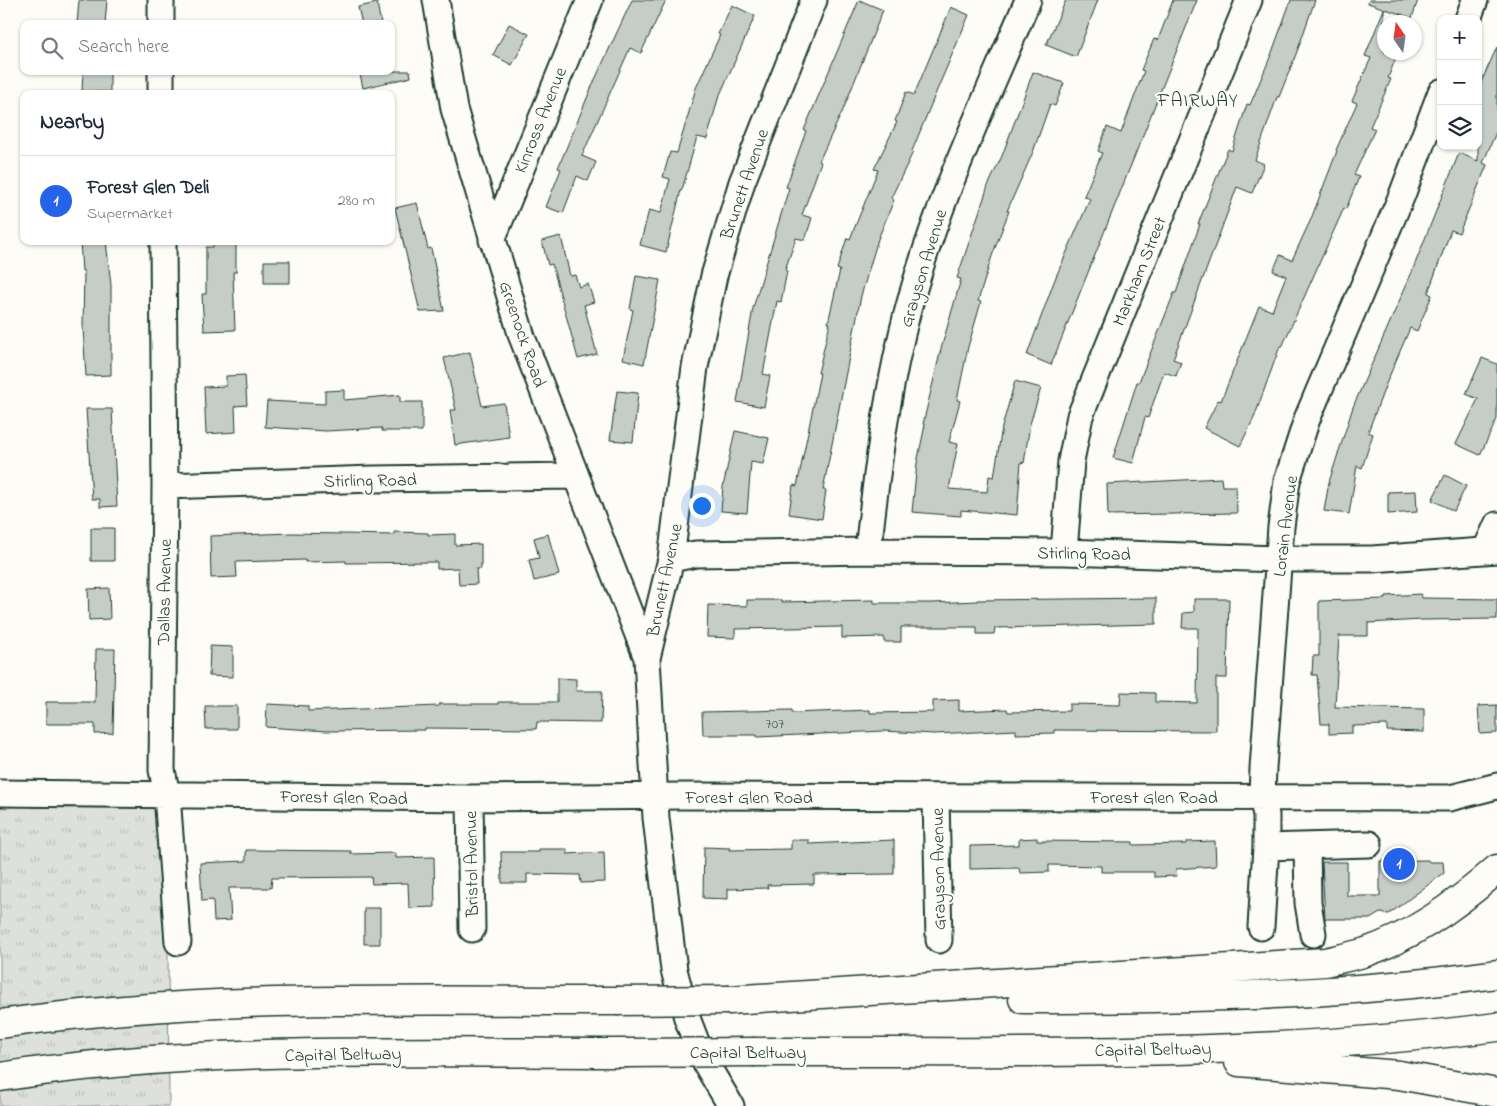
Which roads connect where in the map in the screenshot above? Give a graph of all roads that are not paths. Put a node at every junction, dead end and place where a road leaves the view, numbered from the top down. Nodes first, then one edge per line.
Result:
1 (161, 0) edge
2 (436, 0) edge
3 (590, 0) edge
4 (814, 0) edge
5 (1028, 0) edge
6 (1249, 0) edge
7 (1475, 0) edge
8 (1469, 15) edge
9 (161, 20) edge
10 (161, 75) edge
11 (161, 90) edge
12 (1437, 103) edge
13 (492, 240) junction
14 (163, 245) edge
15 (575, 476) junction
16 (165, 486) junction
17 (1497, 524) edge
18 (1492, 550) edge
19 (868, 551) junction
20 (1064, 552) junction
21 (672, 559) junction
22 (1279, 559) junction
23 (647, 658) junction
24 (1497, 786) edge
25 (0, 793) edge
26 (167, 795) junction
27 (655, 796) junction
28 (936, 797) junction
29 (1262, 797) junction
30 (470, 798) junction
31 (1369, 844) dead end
32 (1307, 846) junction
33 (1266, 847) junction
34 (1497, 869) edge
35 (1261, 927) dead end
36 (472, 929) dead end
37 (1313, 934) dead end
38 (939, 940) dead end
39 (178, 942) dead end
40 (1497, 974) edge
41 (729, 1000) junction
42 (0, 1024) edge
43 (1497, 1026) edge
44 (1093, 1050) junction
45 (0, 1077) edge
46 (1497, 1093) edge
47 (731, 1106) edge

1 - 9 street
2 - 13 street, Greenock Road
3 - 13 street, Kinross Avenue
4 - 21 street, Brunett Avenue
5 - 19 street, Grayson Avenue
6 - 20 street, Markham Street
7 - 8 street
10 - 11 street
12 - 22 street, Lorain Avenue
13 - 15 street, Greenock Road
14 - 16 street, Dallas Avenue
15 - 16 street, Stirling Road
15 - 23 street, Greenock Road
16 - 26 street, Dallas Avenue
17 - 18 street
18 - 22 street, Stirling Road
19 - 20 street, Stirling Road
19 - 21 street, Stirling Road
20 - 22 street, Stirling Road
21 - 23 street, Brunett Avenue
22 - 29 street, Lorain Avenue
23 - 27 street, Brunett Avenue
24 - 29 street, Forest Glen Road
25 - 26 street, Forest Glen Road
26 - 30 street, Forest Glen Road
26 - 39 street, Dallas Avenue
27 - 28 street, Forest Glen Road
27 - 30 street, Forest Glen Road
27 - 47 street, Brunett Avenue
28 - 29 street, Forest Glen Road
28 - 38 street, Grayson Avenue
29 - 33 street, Lorain Avenue
30 - 36 street, Bristol Avenue
31 - 32 street
32 - 33 street
32 - 37 street
33 - 35 street, Lorain Avenue
34 - 41 highway
40 - 41 highway
41 - 42 highway, bridge
43 - 44 highway, Capital Beltway
44 - 45 highway, Capital Beltway, bridge
44 - 46 highway

